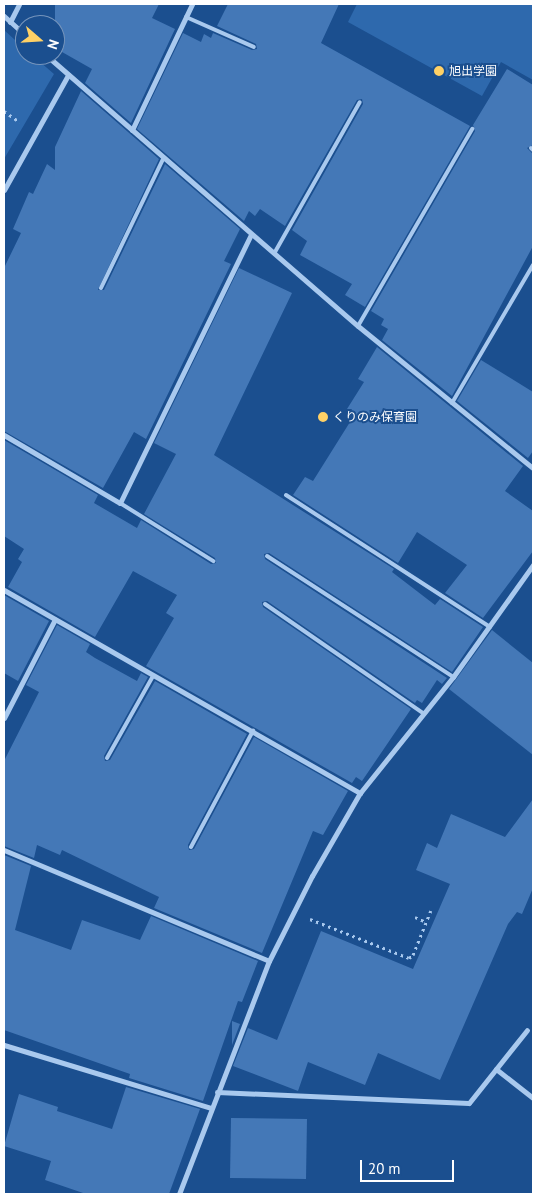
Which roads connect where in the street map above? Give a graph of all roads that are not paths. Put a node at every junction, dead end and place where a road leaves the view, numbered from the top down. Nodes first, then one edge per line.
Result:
1 (19, 4) edge
2 (192, 4) edge
3 (4, 16) edge
4 (186, 17) junction
5 (10, 22) junction
6 (15, 26) edge
7 (254, 47) dead end
8 (57, 65) edge
9 (68, 75) junction
10 (360, 102) dead end
11 (472, 129) dead end
12 (132, 130) junction
13 (163, 159) junction
14 (4, 190) edge
15 (251, 234) junction
16 (275, 252) junction
17 (533, 265) edge
18 (102, 288) dead end
19 (358, 326) junction
20 (452, 403) junction
21 (4, 435) edge
22 (532, 465) edge
23 (286, 495) dead end
24 (120, 503) junction
25 (266, 556) dead end
26 (213, 561) dead end
27 (533, 565) edge
28 (4, 590) edge
29 (265, 604) dead end
30 (54, 620) junction
31 (490, 627) junction
32 (152, 676) junction
33 (453, 677) junction
34 (423, 713) junction
35 (4, 718) edge
36 (253, 731) junction
37 (107, 758) dead end
38 (360, 793) junction
39 (191, 847) dead end
40 (4, 850) edge
41 (269, 961) junction
42 (526, 1030) dead end
43 (4, 1045) edge
44 (496, 1068) junction
45 (217, 1092) junction
46 (533, 1098) edge
47 (211, 1108) junction
48 (179, 1194) edge

1 - 5 street
2 - 4 street
3 - 5 street
4 - 7 lane
4 - 12 street
5 - 6 street
8 - 9 street
9 - 12 street
9 - 14 street
10 - 16 lane
11 - 19 lane
12 - 13 street
13 - 15 street
13 - 18 lane
15 - 16 street
15 - 24 street
16 - 19 street
17 - 20 lane
19 - 20 street
20 - 22 street
21 - 24 street
23 - 31 lane
24 - 26 lane
25 - 33 lane
27 - 31 street
28 - 30 street
29 - 34 lane
30 - 32 street
30 - 35 street
31 - 33 street
32 - 36 street
32 - 37 lane
33 - 34 street
34 - 38 street
36 - 38 street
36 - 39 lane
38 - 41 street
40 - 41 street
41 - 45 street
42 - 44 street
43 - 47 street
44 - 45 street
44 - 46 street
45 - 47 street
47 - 48 street

